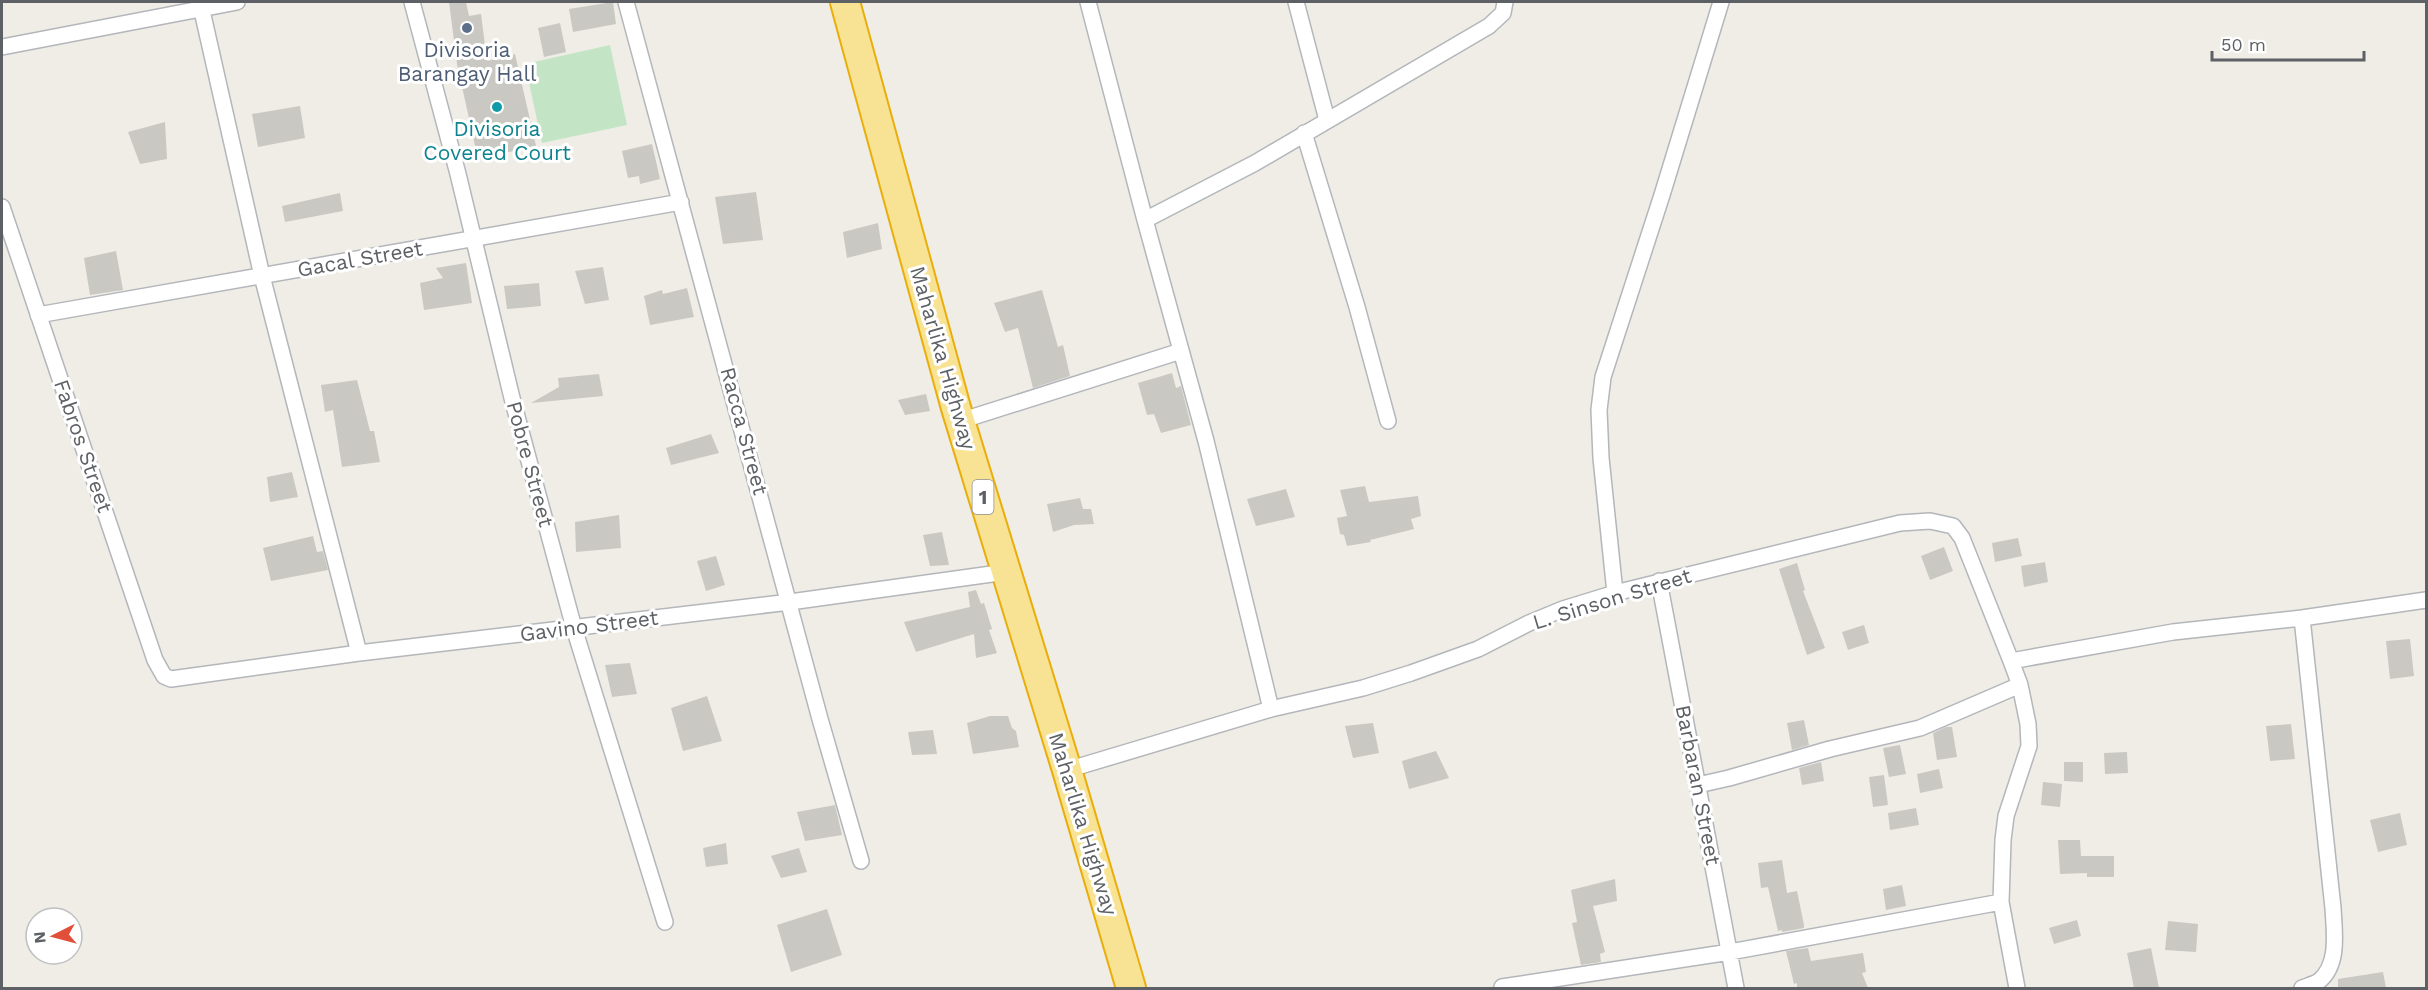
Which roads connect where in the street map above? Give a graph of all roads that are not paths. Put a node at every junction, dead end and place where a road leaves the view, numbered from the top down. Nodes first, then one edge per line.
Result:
1 (237, 2) edge
2 (411, 2) edge
3 (626, 2) edge
4 (845, 2) edge
5 (1088, 2) edge
6 (1296, 2) edge
7 (1505, 2) edge
8 (1721, 2) edge
9 (201, 4) edge
10 (2, 47) edge
11 (1327, 120) junction
12 (1304, 134) junction
13 (681, 202) junction
14 (2, 207) edge
15 (1145, 220) junction
16 (472, 238) junction
17 (262, 276) junction
18 (38, 315) junction
19 (1181, 351) junction
20 (960, 421) junction
21 (1388, 421) dead end
22 (1006, 572) junction
23 (1659, 581) junction
24 (1615, 593) junction
25 (2427, 600) edge
26 (790, 602) junction
27 (2302, 618) junction
28 (574, 628) junction
29 (359, 653) junction
30 (2011, 661) junction
31 (171, 679) joint
32 (2020, 685) junction
33 (1272, 709) junction
34 (1067, 770) junction
35 (1698, 785) junction
36 (861, 861) dead end
37 (2001, 902) junction
38 (665, 922) dead end
39 (1730, 952) junction
40 (1502, 987) edge
41 (1131, 988) edge
42 (1736, 988) edge
43 (2017, 988) edge
44 (2302, 988) edge

1 - 9 street
2 - 16 street, Pobre Street
3 - 13 street, Racca Street
4 - 20 highway, Maharlika Highway / 1
5 - 15 street
6 - 11 street
7 - 11 street
8 - 24 street
9 - 10 street
9 - 17 street
11 - 12 street
12 - 15 street
12 - 21 street
13 - 16 street, Gacal Street
13 - 26 street, Racca Street
14 - 18 street, Fabros Street
15 - 19 street
16 - 17 street, Gacal Street
16 - 28 street, Pobre Street
17 - 18 street, Gacal Street
17 - 29 street
18 - 31 street, Fabros Street
19 - 20 street
19 - 33 street
20 - 22 highway, Maharlika Highway / 1
22 - 26 street, Gavino Street
22 - 34 highway, Maharlika Highway / 1
23 - 24 street, L. Sinson Street
23 - 30 street, L. Sinson Street
23 - 35 street, Barbaran Street
24 - 33 street, L. Sinson Street
25 - 27 street
26 - 28 street, Gavino Street
26 - 36 street, Racca Street
27 - 30 street
27 - 44 street
28 - 29 street, Gavino Street
28 - 38 street, Pobre Street
29 - 31 street, Gavino Street
30 - 32 street
32 - 35 street
32 - 37 street
33 - 34 street, L. Sinson Street
34 - 41 highway, Maharlika Highway / 1
35 - 39 street, Barbaran Street
37 - 39 street
37 - 43 street
39 - 40 street
39 - 42 street, Barbaran Street

